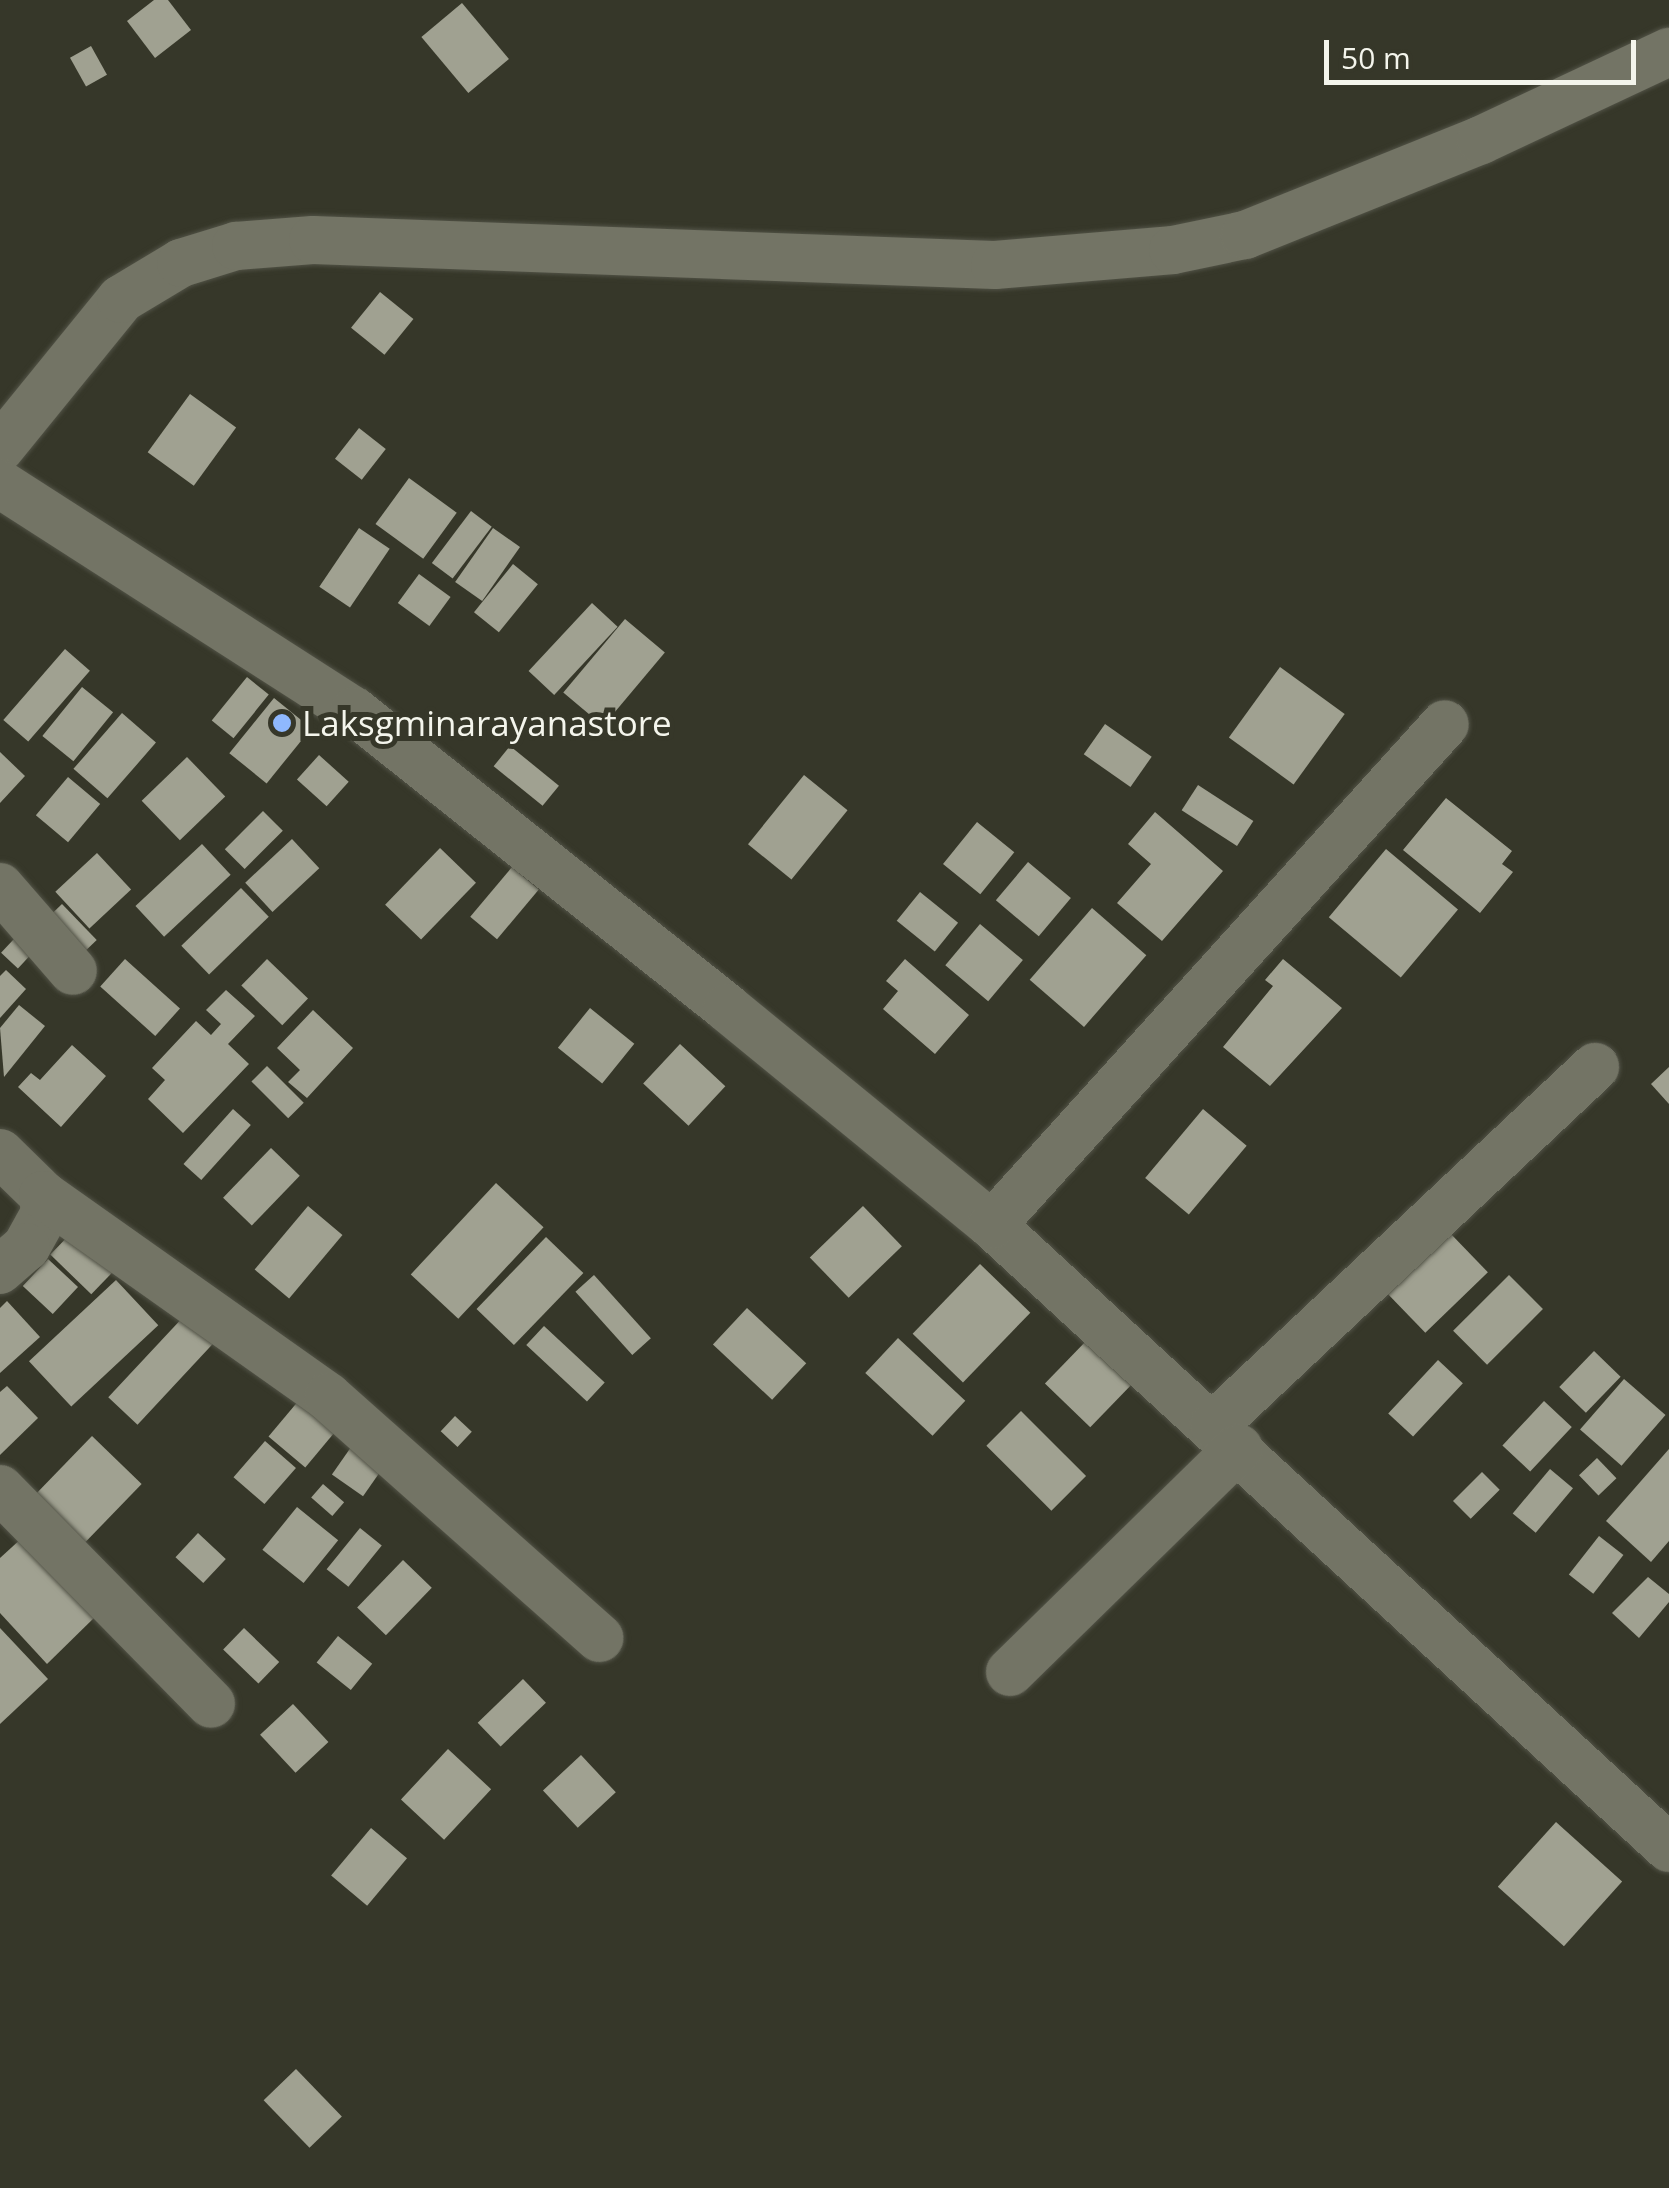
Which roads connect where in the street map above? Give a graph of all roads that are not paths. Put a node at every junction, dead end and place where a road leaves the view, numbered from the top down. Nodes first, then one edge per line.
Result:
1 (1669, 52) edge
2 (0, 448) edge
3 (0, 484) edge
4 (1446, 724) dead end
5 (0, 887) edge
6 (74, 971) dead end
7 (1595, 1067) dead end
8 (0, 1152) edge
9 (44, 1195) junction
10 (992, 1225) junction
11 (0, 1270) edge
12 (1227, 1436) junction
13 (0, 1489) edge
14 (599, 1638) dead end
15 (1010, 1672) dead end
16 (211, 1704) dead end
17 (1669, 1848) edge

1 - 2 street
3 - 10 street
4 - 10 street
5 - 6 street
7 - 12 street
8 - 9 street
9 - 11 street
9 - 14 street
10 - 12 street
12 - 15 street
12 - 17 street
13 - 16 street

